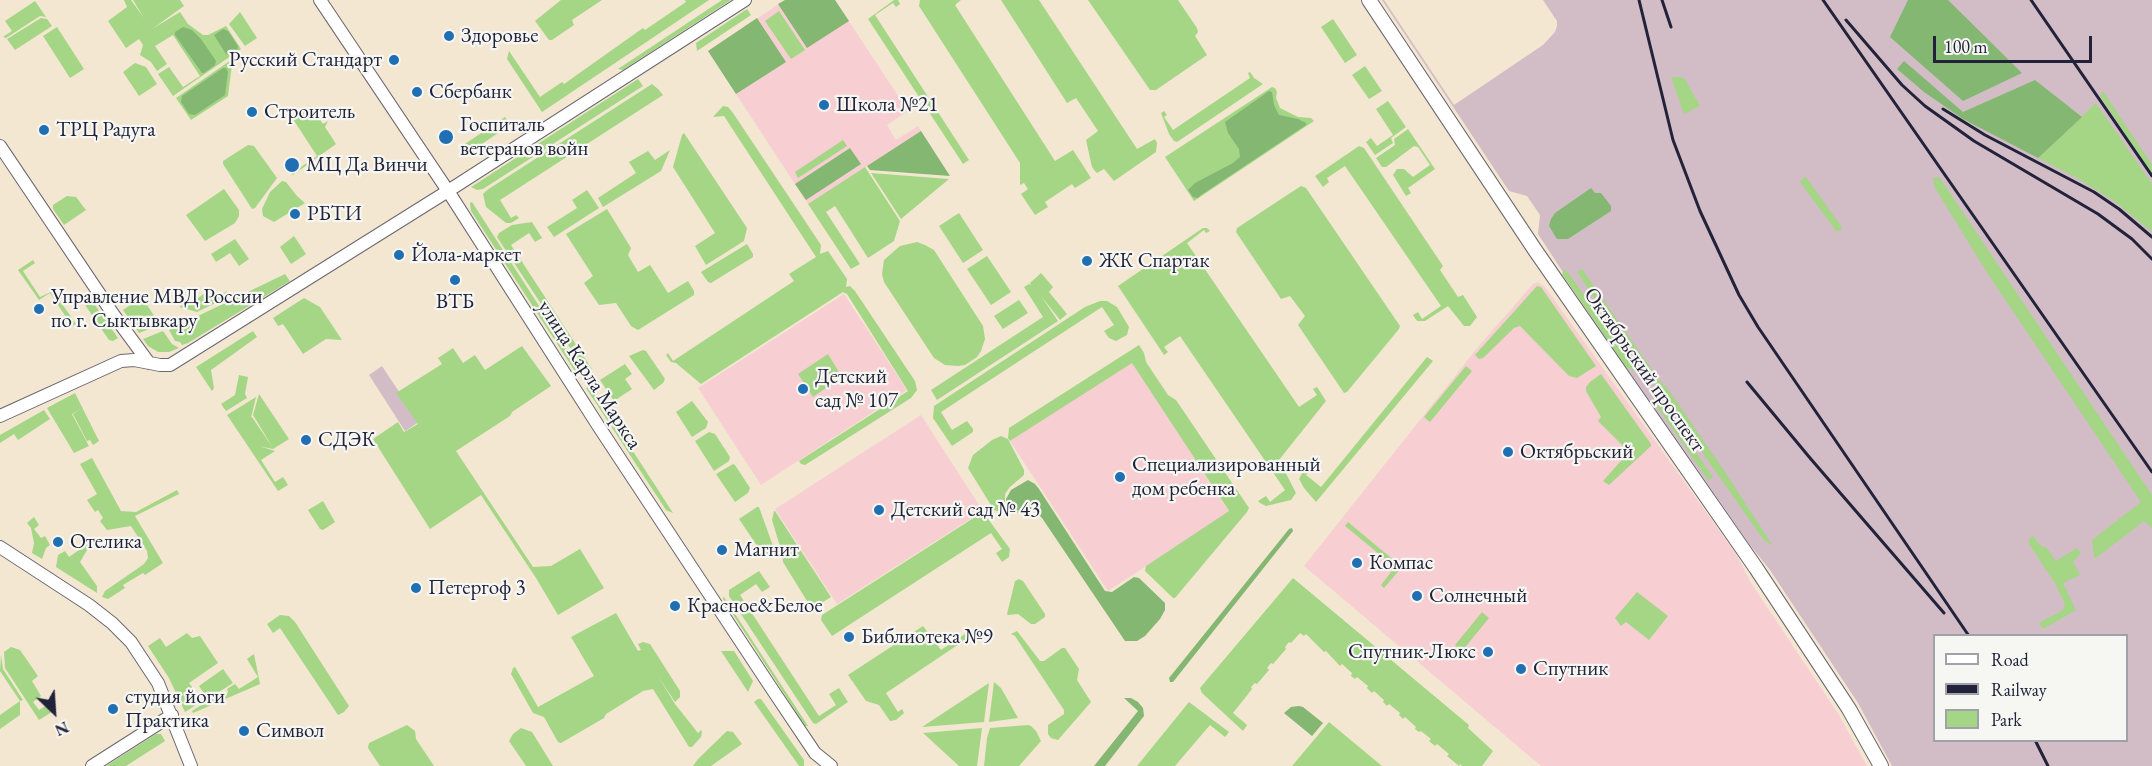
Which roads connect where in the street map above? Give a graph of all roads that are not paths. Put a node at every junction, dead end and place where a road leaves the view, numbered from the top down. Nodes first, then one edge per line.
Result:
1 (320, 0) edge
2 (745, 0) edge
3 (1369, 0) edge
4 (0, 146) edge
5 (448, 191) junction
6 (148, 363) junction
7 (0, 416) edge
8 (0, 547) edge
9 (172, 715) junction
10 (92, 766) edge
11 (191, 766) edge
12 (831, 766) edge
13 (1881, 766) edge

1 - 5 street, улица Карла Маркса
2 - 5 street
3 - 13 main road, Октябрьский проспект
4 - 6 street
5 - 6 street
5 - 12 street, улица Карла Маркса
6 - 7 street
8 - 9 street
9 - 10 street
9 - 11 street

